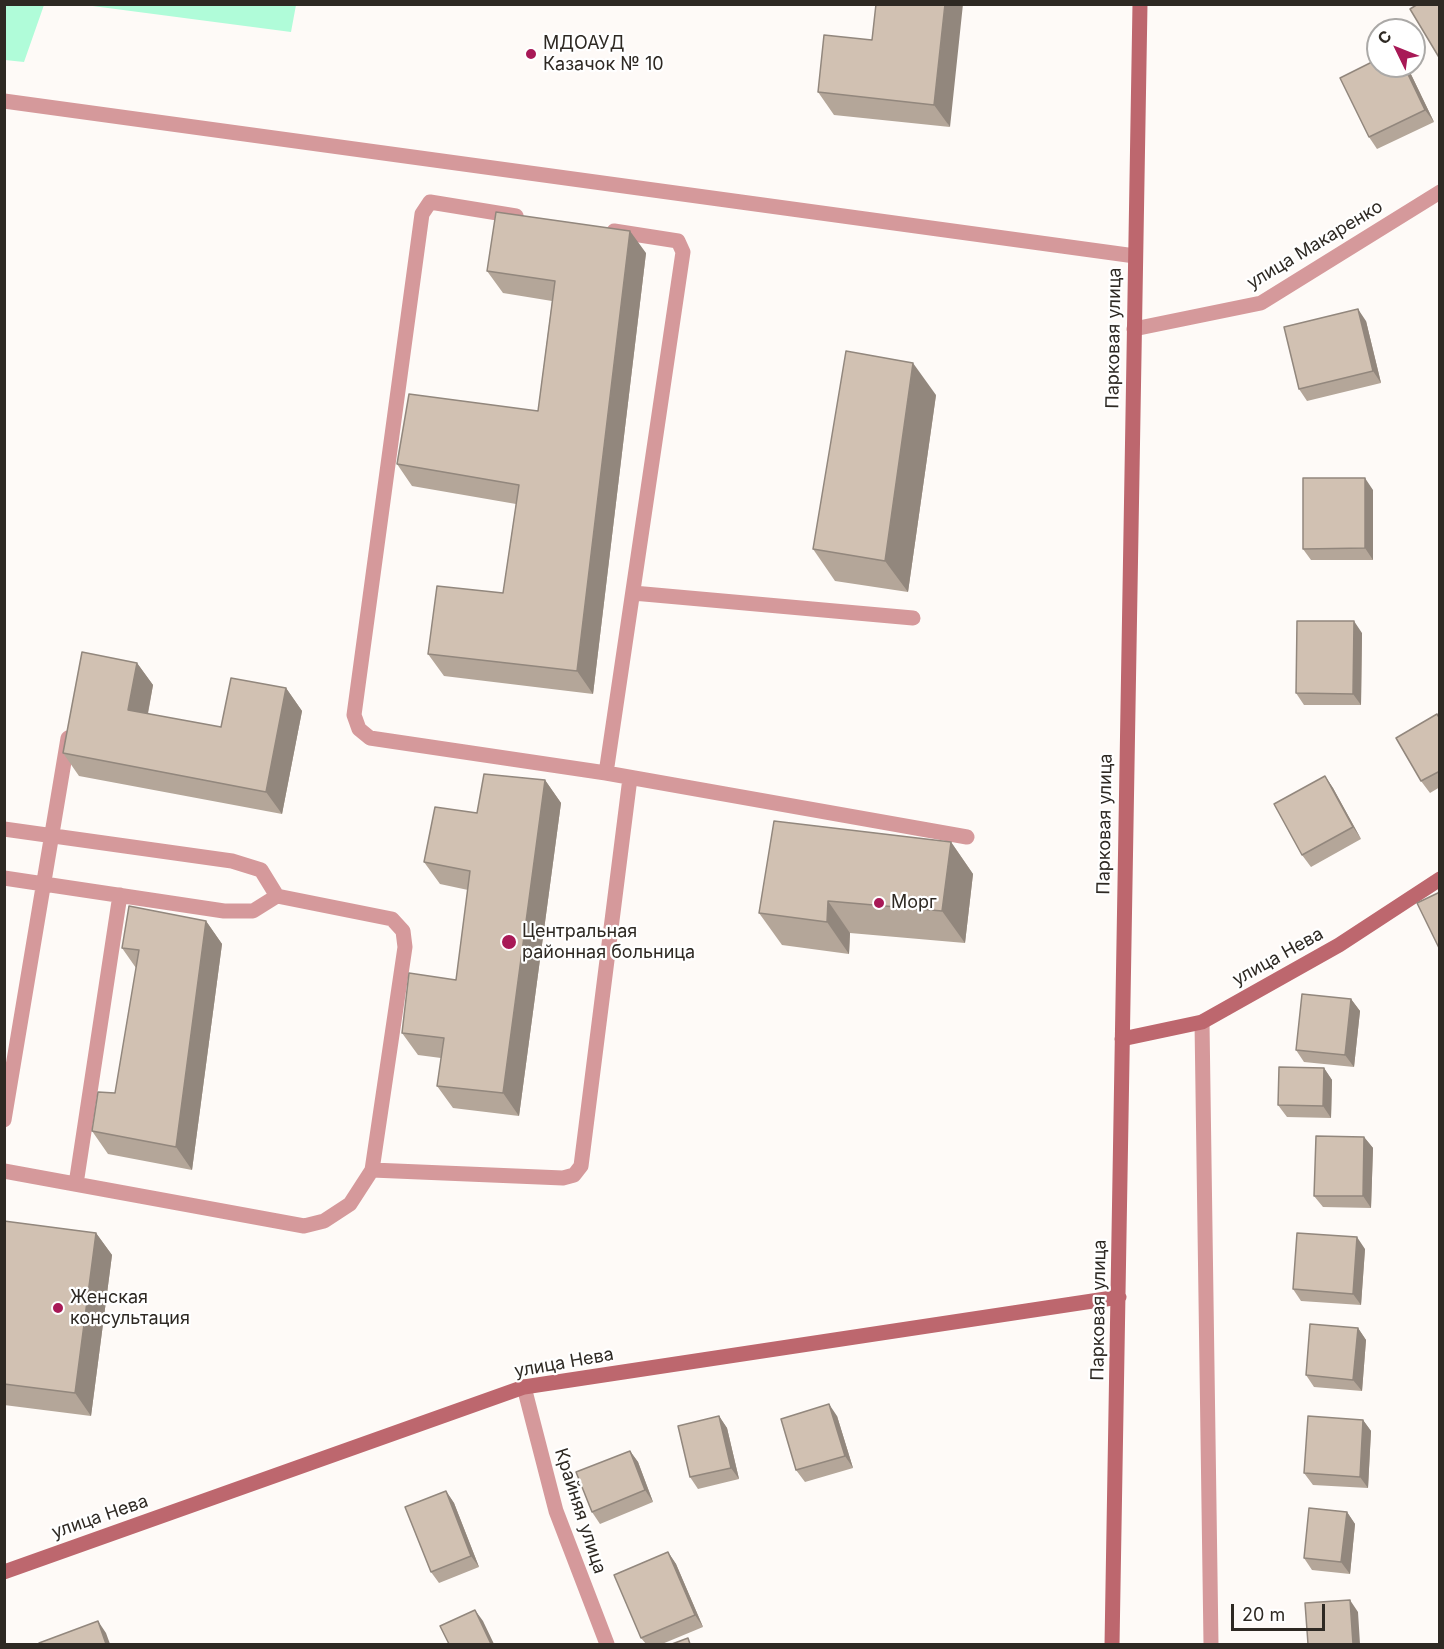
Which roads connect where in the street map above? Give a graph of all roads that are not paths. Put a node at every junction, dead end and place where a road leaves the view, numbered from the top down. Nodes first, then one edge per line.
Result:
1 (1140, 4) edge
2 (4, 101) edge
3 (1440, 192) edge
4 (536, 219) edge
5 (595, 228) edge
6 (1136, 256) junction
7 (1134, 329) junction
8 (633, 593) junction
9 (913, 618) dead end
10 (71, 724) edge
11 (606, 773) junction
12 (630, 778) junction
13 (4, 829) edge
14 (50, 836) junction
15 (968, 837) dead end
16 (4, 878) edge
17 (1440, 879) edge
18 (44, 886) junction
19 (120, 895) junction
20 (277, 896) junction
21 (1203, 1022) junction
22 (1122, 1039) junction
23 (4, 1120) edge
24 (372, 1170) junction
25 (4, 1171) edge
26 (76, 1184) junction
27 (1119, 1297) junction
28 (524, 1387) junction
29 (4, 1572) edge
30 (607, 1644) edge
31 (1112, 1644) edge
32 (1211, 1644) edge

1 - 6 main road, Парковая улица
2 - 6 street
3 - 7 street, улица Макаренко
4 - 11 street
5 - 8 street
6 - 7 main road, Парковая улица
7 - 22 main road, Парковая улица
8 - 9 street
8 - 11 street
10 - 14 street
11 - 12 street
12 - 15 street
12 - 24 street
13 - 14 street
14 - 18 street
14 - 20 street
16 - 18 street
17 - 21 main road, улица Нева
18 - 19 street
18 - 23 street
19 - 20 street
19 - 26 street
20 - 24 street
21 - 22 main road, улица Нева
21 - 32 street
22 - 27 main road, Парковая улица
24 - 26 street
25 - 26 street
27 - 28 main road, улица Нева
27 - 31 main road, Парковая улица
28 - 29 main road, улица Нева
28 - 30 street, Крайняя улица

